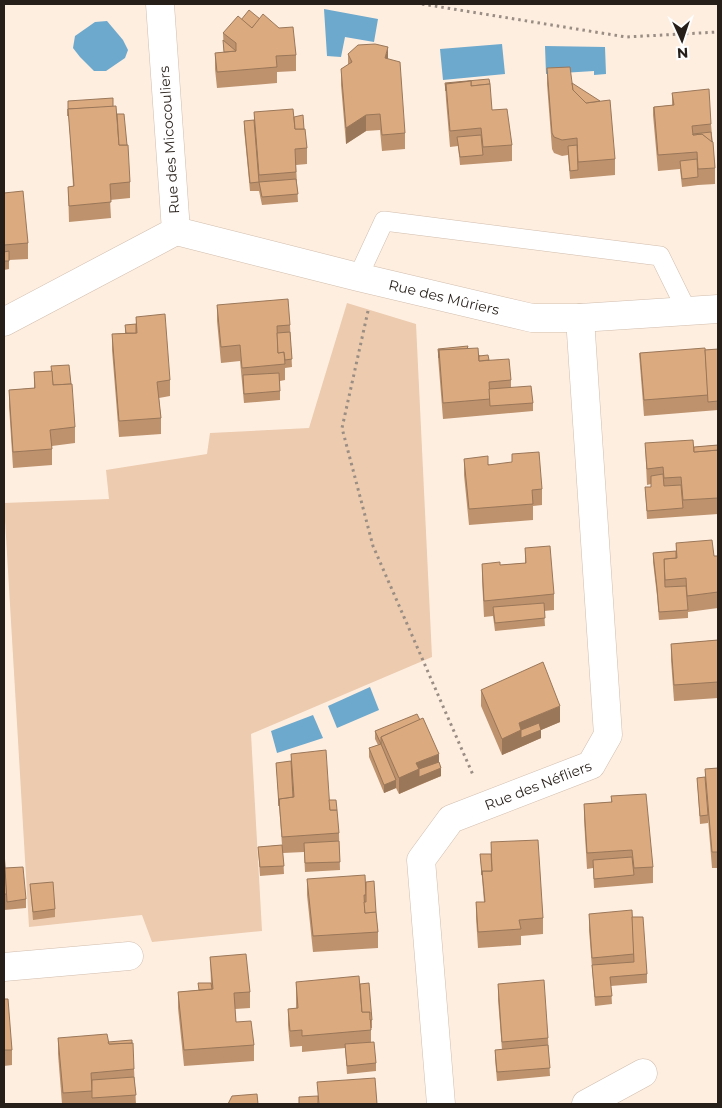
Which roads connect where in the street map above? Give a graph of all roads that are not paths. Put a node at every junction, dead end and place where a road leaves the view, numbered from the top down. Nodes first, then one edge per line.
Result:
1 (160, 4) edge
2 (176, 232) junction
3 (366, 279) junction
4 (718, 309) edge
5 (687, 311) junction
6 (580, 318) junction
7 (4, 322) edge
8 (129, 956) dead end
9 (4, 968) edge
10 (643, 1073) dead end
11 (441, 1104) edge
12 (586, 1104) edge

1 - 2 street, Rue des Micocouliers
2 - 3 street, Rue des Mûriers
2 - 7 street, Rue des Micocouliers
3 - 5 lane
3 - 6 street, Rue des Mûriers
4 - 5 street, Rue des Mûriers
5 - 6 street, Rue des Mûriers
6 - 11 street, Rue des Néfliers
8 - 9 street
10 - 12 street

